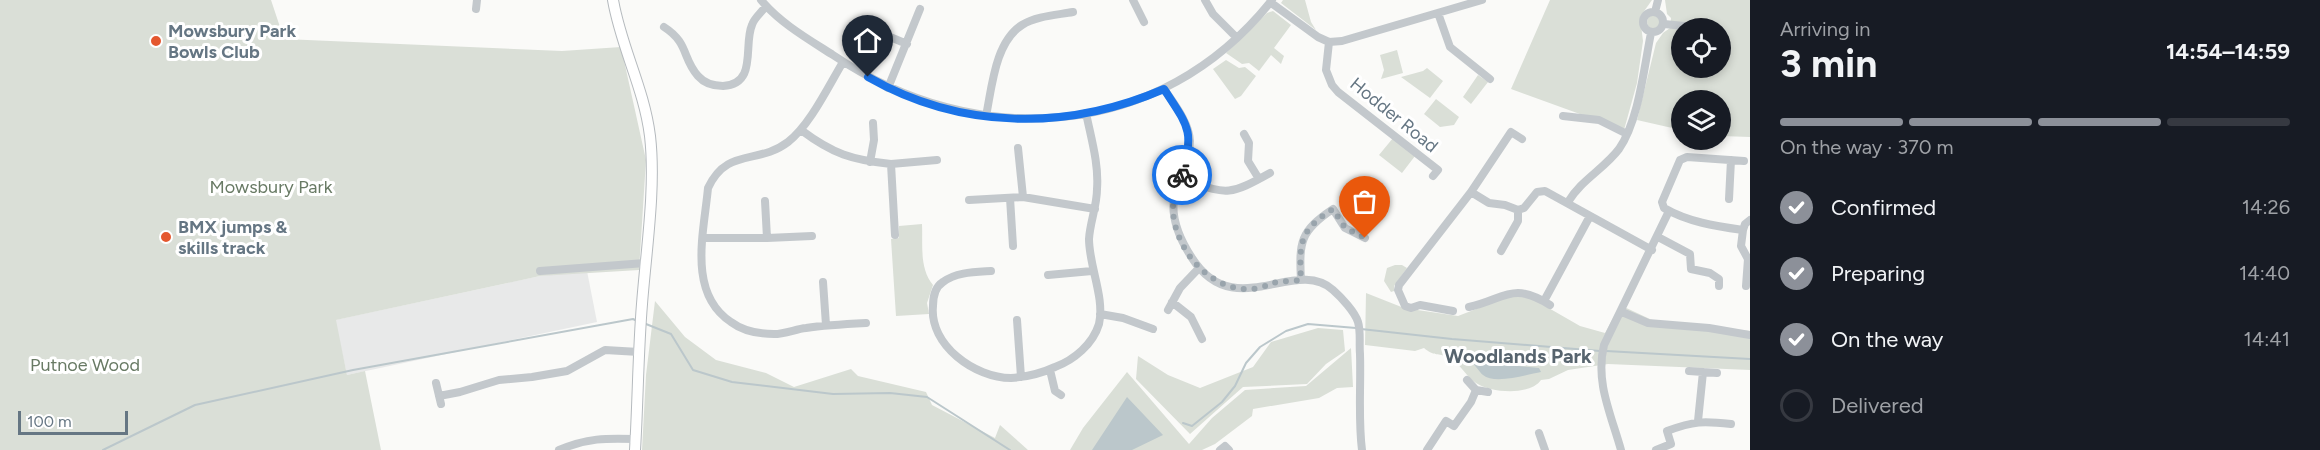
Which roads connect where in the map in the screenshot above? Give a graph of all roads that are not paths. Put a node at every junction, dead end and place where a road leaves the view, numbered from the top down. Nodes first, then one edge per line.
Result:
1 (613, 0) edge
2 (1133, 0) edge
3 (1205, 0) edge
4 (1482, 0) edge
5 (1658, 0) edge
6 (1271, 1) edge
7 (764, 3) edge
8 (920, 9) dead end
9 (1073, 12) dead end
10 (1655, 12) junction
11 (1438, 14) junction
12 (1144, 22) dead end
13 (859, 24) dead end
14 (1664, 24) junction
15 (1671, 25) edge
16 (664, 27) dead end
17 (1651, 33) junction
18 (1237, 38) junction
19 (1329, 42) junction
20 (907, 44) junction
21 (843, 62) junction
22 (1490, 80) dead end
23 (888, 88) junction
24 (1164, 89) junction
25 (1086, 113) junction
26 (986, 116) junction
27 (1563, 116) dead end
28 (873, 123) dead end
29 (801, 130) junction
30 (1244, 134) dead end
31 (1627, 134) junction
32 (1522, 139) dead end
33 (1018, 148) dead end
34 (1731, 159) junction
35 (938, 160) dead end
36 (1744, 161) dead end
37 (870, 162) junction
38 (891, 164) junction
39 (1270, 173) dead end
40 (1433, 176) dead end
41 (1181, 179) junction
42 (1259, 179) junction
43 (1471, 192) junction
44 (1023, 197) junction
45 (1010, 198) junction
46 (1728, 199) dead end
47 (969, 200) dead end
48 (765, 201) dead end
49 (1568, 202) junction
50 (1095, 209) junction
51 (1518, 210) junction
52 (1669, 211) junction
53 (1590, 216) junction
54 (1750, 220) edge
55 (1743, 230) junction
56 (895, 235) dead end
57 (812, 236) dead end
58 (767, 237) junction
59 (1658, 237) junction
60 (703, 238) junction
61 (1365, 238) dead end
62 (1013, 246) dead end
63 (1652, 250) junction
64 (1501, 251) dead end
65 (645, 263) junction
66 (1199, 268) junction
67 (540, 271) dead end
68 (991, 271) dead end
69 (1092, 272) junction
70 (1047, 275) dead end
71 (1301, 280) junction
72 (1748, 281) edge
73 (823, 282) dead end
74 (1719, 286) dead end
75 (1469, 307) dead end
76 (1453, 311) dead end
77 (1622, 312) junction
78 (1100, 314) junction
79 (1017, 320) dead end
80 (866, 323) dead end
81 (826, 325) junction
82 (1153, 328) dead end
83 (1750, 335) edge
84 (1202, 339) dead end
85 (639, 352) junction
86 (1050, 370) junction
87 (1689, 371) dead end
88 (1703, 372) junction
89 (1717, 373) dead end
90 (1021, 377) junction
91 (1467, 380) dead end
92 (436, 383) dead end
93 (1476, 390) junction
94 (1488, 392) dead end
95 (1055, 393) dead end
96 (1698, 421) junction
97 (1731, 424) dead end
98 (1539, 433) dead end
99 (635, 445) edge
100 (559, 450) edge
101 (1220, 450) edge
102 (1228, 450) edge
103 (1362, 450) edge
104 (1427, 450) edge
105 (1545, 450) edge
106 (1621, 450) edge
107 (1656, 450) edge

1 - 65 main road
2 - 12 street
3 - 18 street
4 - 11 street
5 - 10 street
6 - 18 street
6 - 19 street
7 - 16 street
7 - 21 street
8 - 20 street
9 - 26 street
10 - 14 street
10 - 17 street
11 - 19 street
11 - 22 street
13 - 20 street
14 - 15 street
14 - 17 street
17 - 31 street
18 - 24 street
19 - 40 street, Hodder Road
20 - 23 street
21 - 23 street
21 - 29 street
23 - 26 street
24 - 25 street
24 - 41 street
25 - 26 street
25 - 50 street
27 - 31 street
28 - 37 street
29 - 37 street
29 - 60 street
30 - 42 street
31 - 49 street
32 - 43 street
33 - 44 street
34 - 36 street
34 - 46 street
34 - 52 street
35 - 38 street
37 - 38 street
38 - 56 street
39 - 42 street
41 - 42 street
41 - 66 street
43 - 51 street
43 - 76 street
44 - 45 street
44 - 50 street
45 - 47 street
45 - 62 street
48 - 58 street
49 - 51 street
49 - 53 street
50 - 69 street
51 - 64 street
52 - 55 street
52 - 59 street
53 - 63 street
53 - 75 street
54 - 55 street
55 - 72 street
57 - 58 street
58 - 60 street
59 - 63 street
59 - 74 street
60 - 81 street
61 - 71 street
63 - 77 street
65 - 67 street
65 - 85 main road
66 - 71 street
66 - 84 street
68 - 90 street
69 - 70 street
69 - 78 street
71 - 103 street
73 - 81 street
77 - 83 street
77 - 106 street
78 - 82 street
78 - 86 street
79 - 90 street
80 - 81 street
85 - 92 street
85 - 99 main road
86 - 90 street
86 - 95 street
87 - 88 street
88 - 89 street
88 - 96 street
91 - 93 street
93 - 94 street
93 - 104 street
96 - 97 street
96 - 107 street
98 - 105 street
99 - 100 street
101 - 102 street

